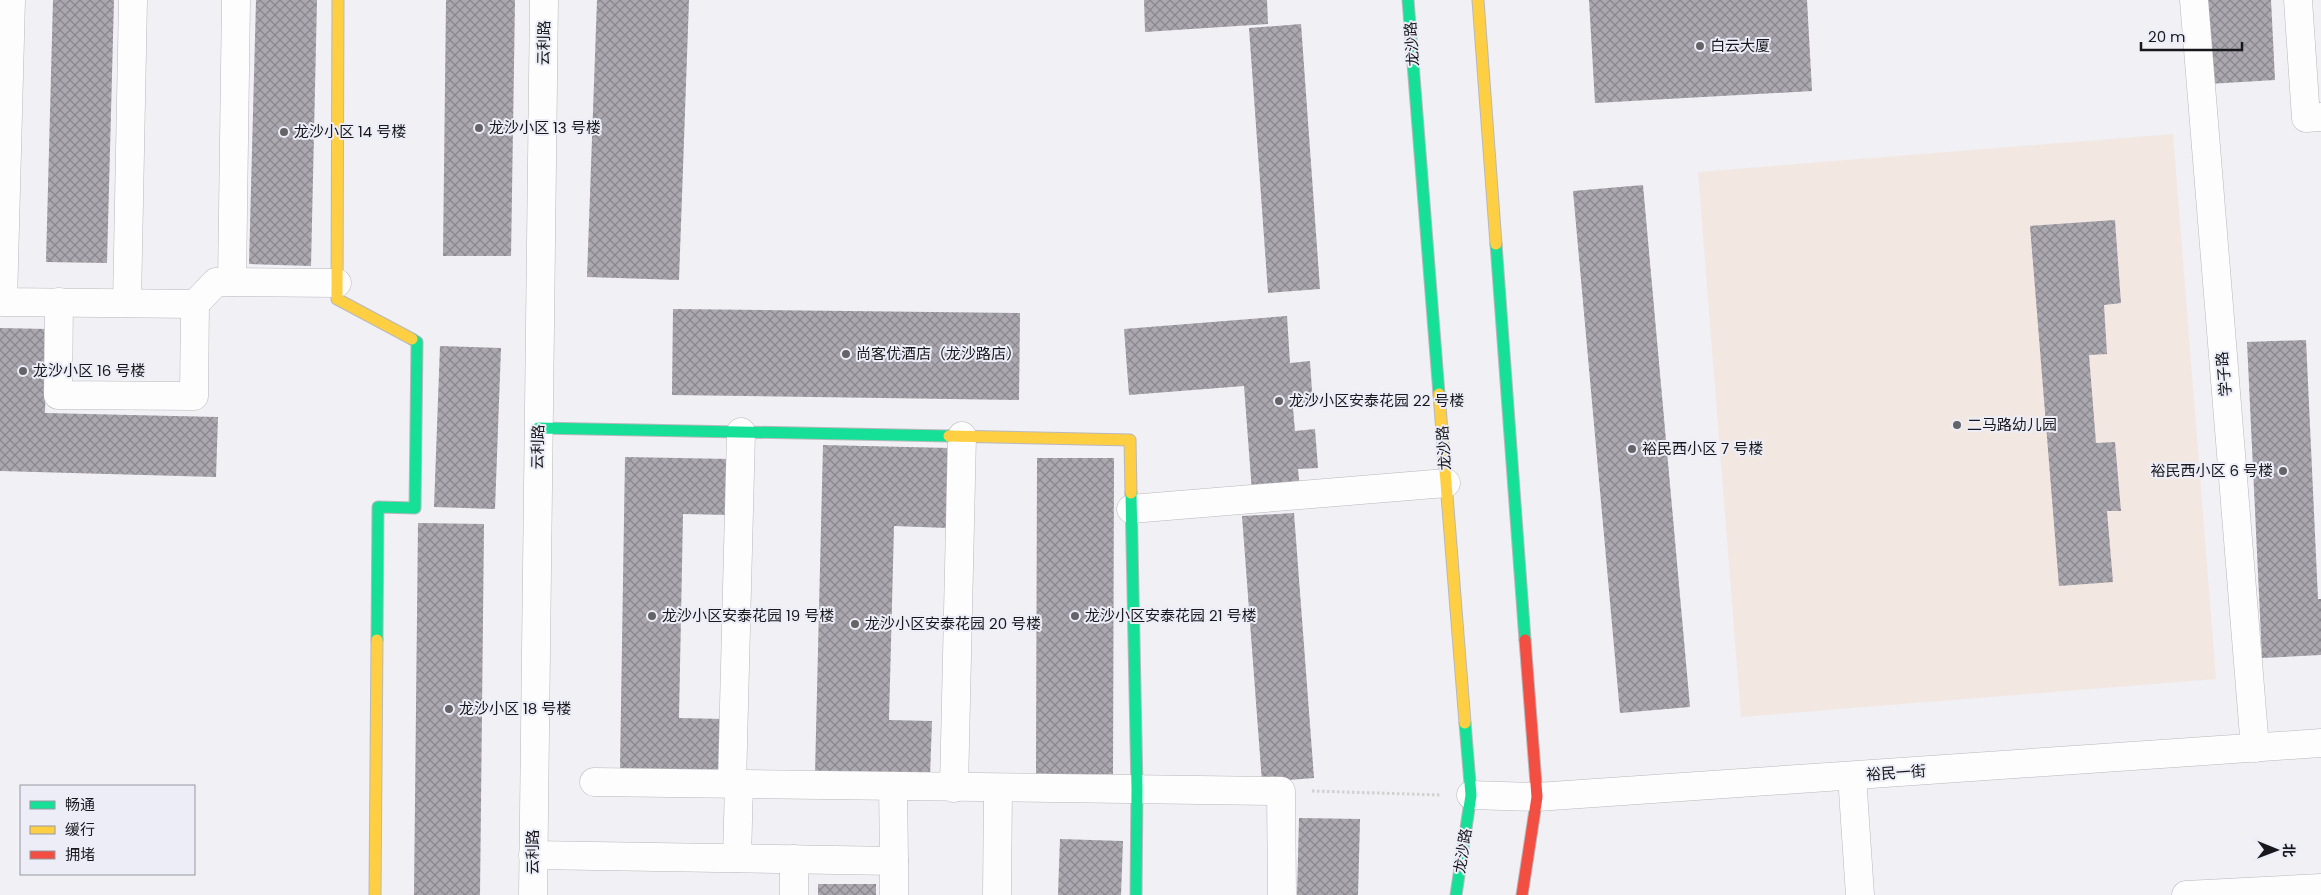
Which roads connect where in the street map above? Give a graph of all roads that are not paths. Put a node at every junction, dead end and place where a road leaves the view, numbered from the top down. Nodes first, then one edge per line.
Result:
1 (11, 0) edge
2 (134, 0) edge
3 (236, 0) edge
4 (338, 0) edge
5 (544, 0) edge
6 (1408, 0) edge
7 (1478, 0) edge
8 (2194, 0) edge
9 (2298, 0) edge
10 (2321, 117) edge
11 (3, 208) edge
12 (232, 282) junction
13 (337, 283) junction
14 (59, 302) junction
15 (127, 303) junction
16 (195, 304) junction
17 (538, 428) junction
18 (741, 432) junction
19 (962, 436) junction
20 (1446, 483) junction
21 (1131, 509) junction
22 (2321, 743) edge
23 (2254, 748) junction
24 (1852, 776) junction
25 (594, 782) dead end
26 (736, 784) junction
27 (893, 786) junction
28 (954, 788) junction
29 (998, 788) junction
30 (1137, 789) junction
31 (1471, 795) junction
32 (1537, 797) junction
33 (533, 855) junction
34 (737, 858) junction
35 (794, 859) junction
36 (894, 860) junction
37 (2321, 888) edge
38 (375, 895) edge
39 (533, 895) edge
40 (794, 895) edge
41 (894, 895) edge
42 (997, 895) edge
43 (1136, 895) edge
44 (1282, 895) edge
45 (1456, 895) edge
46 (1522, 895) edge
47 (1860, 895) edge
48 (2186, 895) edge

1 - 11 street
2 - 15 street
3 - 12 street
4 - 13 street
5 - 17 street, 云利路
6 - 20 street, 龙沙路
7 - 32 street
8 - 23 street, 学子路
9 - 10 street
11 - 14 street
12 - 13 street
12 - 16 street
13 - 38 street
14 - 15 street
14 - 16 street
15 - 16 street
17 - 18 street
17 - 33 street, 云利路
18 - 19 street
18 - 26 street
19 - 21 street
19 - 28 street
20 - 21 street
20 - 31 street, 龙沙路
21 - 30 street
22 - 23 street, 裕民一街
23 - 24 street, 裕民一街
24 - 32 street, 裕民一街
24 - 47 street
25 - 26 street
26 - 27 street
26 - 34 street
27 - 28 street
27 - 36 street
28 - 29 street
29 - 30 street
29 - 42 street
30 - 43 street
30 - 44 street
31 - 32 street, 裕民一街
31 - 45 street, 龙沙路
32 - 46 street
33 - 34 street
33 - 39 street, 云利路
34 - 35 street
35 - 36 street
35 - 40 street
36 - 41 street
37 - 48 street

